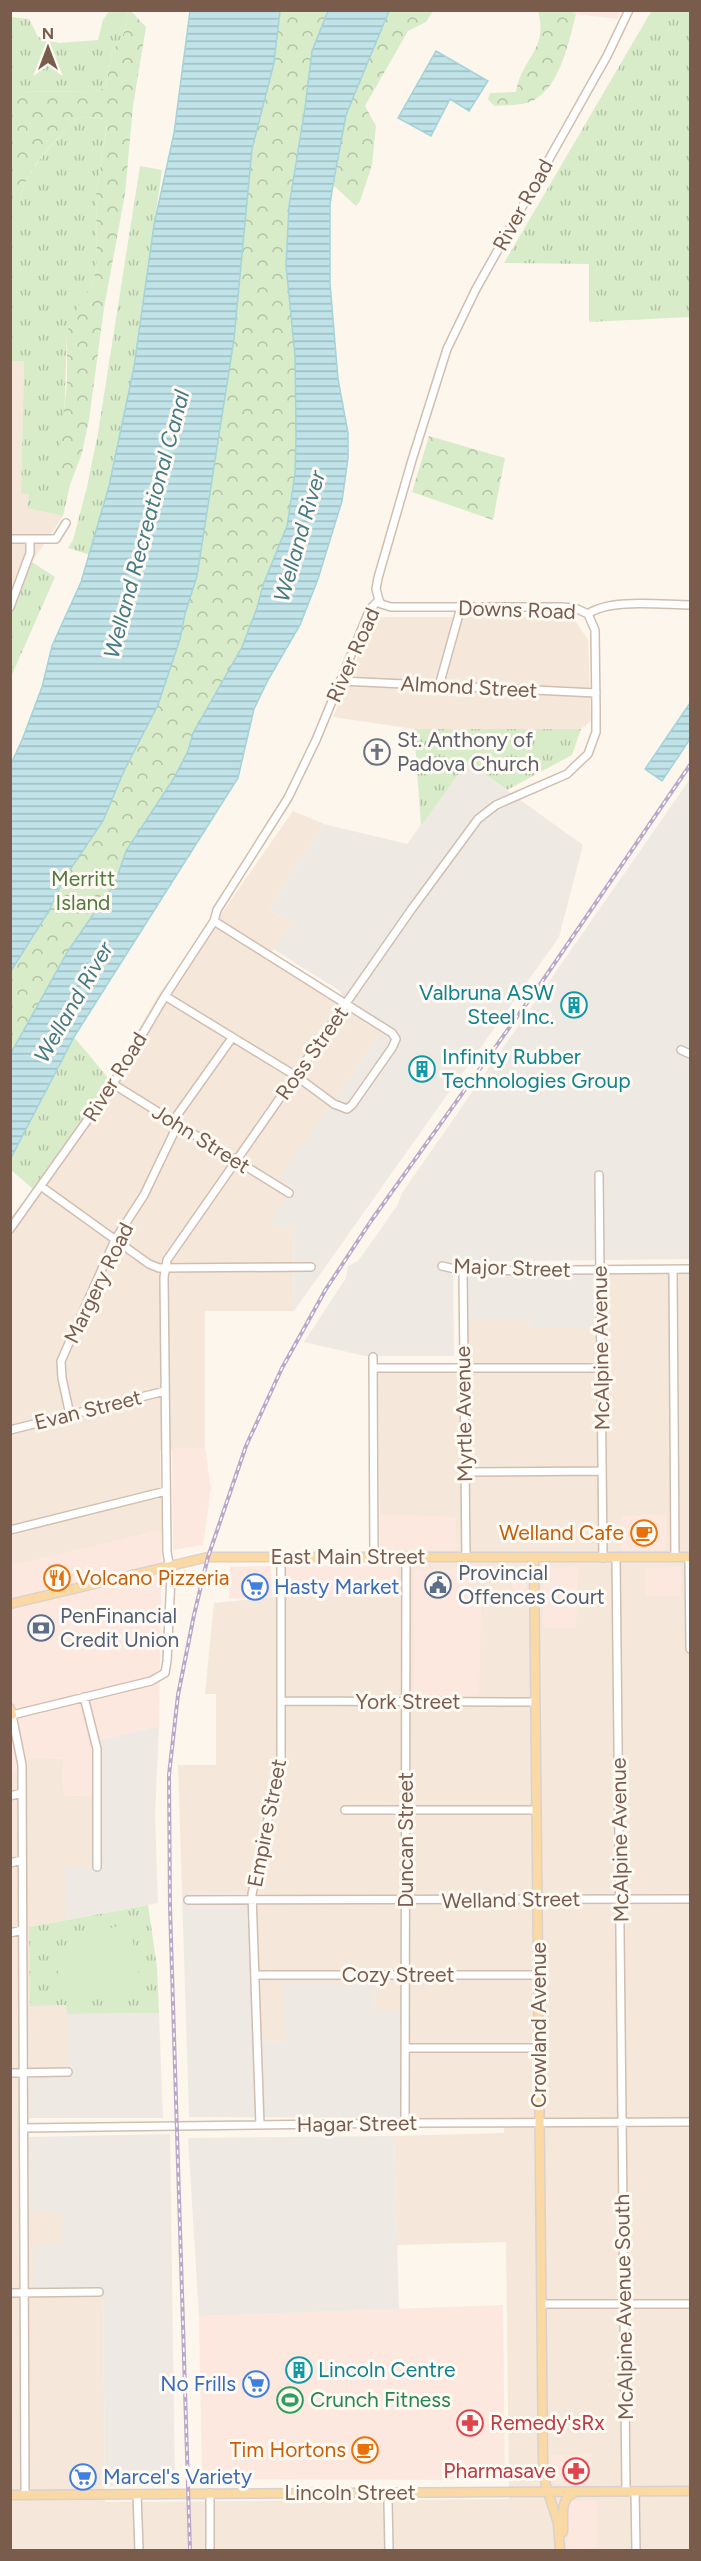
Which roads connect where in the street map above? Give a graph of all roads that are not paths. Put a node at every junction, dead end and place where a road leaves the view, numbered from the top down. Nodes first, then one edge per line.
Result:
1 (629, 10) edge
2 (66, 523) dead end
3 (10, 539) edge
4 (30, 539) junction
5 (379, 600) junction
6 (690, 605) edge
7 (10, 607) edge
8 (461, 607) junction
9 (588, 614) junction
10 (341, 681) junction
11 (439, 686) junction
12 (596, 693) junction
13 (214, 921) junction
14 (165, 996) junction
15 (347, 1004) junction
16 (232, 1038) junction
17 (681, 1050) dead end
18 (690, 1053) edge
19 (296, 1076) junction
20 (113, 1084) junction
21 (176, 1123) junction
22 (236, 1161) junction
23 (599, 1175) dead end
24 (42, 1187) junction
25 (289, 1193) dead end
26 (10, 1229) edge
27 (115, 1240) junction
28 (442, 1266) dead end
29 (165, 1268) junction
30 (311, 1268) dead end
31 (673, 1269) junction
32 (690, 1269) edge
33 (600, 1270) junction
34 (463, 1271) junction
35 (373, 1356) dead end
36 (373, 1368) junction
37 (464, 1368) junction
38 (602, 1368) junction
39 (165, 1391) junction
40 (70, 1415) junction
41 (10, 1430) edge
42 (602, 1471) junction
43 (465, 1472) junction
44 (166, 1491) junction
45 (10, 1530) edge
46 (281, 1557) junction
47 (374, 1557) junction
48 (405, 1557) junction
49 (675, 1557) junction
50 (689, 1557) edge
51 (466, 1558) junction
52 (534, 1558) junction
53 (603, 1558) junction
54 (616, 1558) junction
55 (170, 1566) junction
56 (10, 1605) edge
57 (690, 1649) edge
58 (84, 1697) junction
59 (280, 1701) junction
60 (406, 1702) junction
61 (535, 1702) junction
62 (11, 1712) edge
63 (22, 1793) junction
64 (10, 1796) edge
65 (345, 1810) dead end
66 (406, 1810) junction
67 (536, 1810) junction
68 (22, 1860) junction
69 (10, 1863) edge
70 (97, 1867) dead end
71 (622, 1898) junction
72 (690, 1899) edge
73 (188, 1900) dead end
74 (254, 1900) junction
75 (406, 1901) junction
76 (539, 1901) junction
77 (22, 1930) junction
78 (10, 1933) edge
79 (406, 1974) junction
80 (256, 1975) junction
81 (539, 1976) junction
82 (406, 2048) junction
83 (540, 2048) junction
84 (68, 2072) dead end
85 (10, 2073) edge
86 (23, 2073) junction
87 (690, 2122) edge
88 (405, 2123) junction
89 (540, 2123) junction
90 (622, 2123) junction
91 (260, 2125) junction
92 (24, 2128) junction
93 (99, 2292) dead end
94 (10, 2293) edge
95 (24, 2293) junction
96 (542, 2304) junction
97 (625, 2304) junction
98 (690, 2304) edge
99 (543, 2449) junction
100 (631, 2491) junction
101 (690, 2491) edge
102 (390, 2492) junction
103 (515, 2492) junction
104 (547, 2492) junction
105 (579, 2492) junction
106 (210, 2493) junction
107 (25, 2494) junction
108 (137, 2494) junction
109 (10, 2495) edge
110 (139, 2550) edge
111 (210, 2550) edge
112 (388, 2550) edge
113 (560, 2550) edge
114 (636, 2550) edge

1 - 5 street, River Road
2 - 4 street
3 - 4 street
4 - 7 street
5 - 8 street, Downs Road
5 - 10 street, River Road
6 - 9 street, Downs Road
8 - 9 street, Downs Road
8 - 11 street
9 - 12 street, Ross Street
10 - 11 street, Almond Street
10 - 13 street, River Road
11 - 12 street, Almond Street
12 - 15 street, Ross Street
13 - 14 street, River Road
13 - 15 street
14 - 16 street
14 - 20 street, River Road
15 - 19 street, Ross Street
15 - 19 street
16 - 19 street
16 - 21 street, Margery Road
17 - 18 street
19 - 22 street, Ross Street
20 - 21 street, John Street
20 - 24 street, River Road
21 - 22 street, John Street
21 - 27 street, Margery Road
22 - 25 street, John Street
22 - 29 street, Ross Street
23 - 33 street, McAlpine Avenue
24 - 26 street, River Road
24 - 27 street
27 - 29 street
27 - 40 street, Margery Road
28 - 34 street, Major Street
29 - 30 street
29 - 39 street, Ross Street
31 - 32 street, Major Street
31 - 33 street, Major Street
31 - 49 street
33 - 34 street, Major Street
33 - 38 street, McAlpine Avenue
34 - 37 street, Myrtle Avenue
35 - 36 street
36 - 37 street
36 - 47 street
37 - 38 street
37 - 43 street, Myrtle Avenue
38 - 42 street, McAlpine Avenue
39 - 40 street, Evan Street
39 - 44 street, Ross Street
40 - 41 street, Evan Street
42 - 43 street
42 - 53 street, McAlpine Avenue
43 - 51 street, Myrtle Avenue
44 - 45 street
44 - 55 street, Ross Street
46 - 47 main road, East Main Street
46 - 55 main road, East Main Street
46 - 59 street, Empire Street
47 - 48 main road, East Main Street
48 - 51 main road, East Main Street
48 - 60 street, Duncan Street
49 - 50 main road, East Main Street
49 - 54 main road, East Main Street
50 - 57 street
51 - 52 main road, East Main Street
52 - 53 main road, East Main Street
52 - 61 main road, Crowland Avenue
53 - 54 main road, East Main Street
54 - 71 street, McAlpine Avenue
55 - 56 main road, East Main Street
55 - 58 street, Ross Street
58 - 62 street
58 - 70 street
59 - 60 street, York Street
59 - 74 street, Empire Street
60 - 61 street, York Street
60 - 66 street, Duncan Street
61 - 67 main road, Crowland Avenue
62 - 63 street
63 - 64 street
63 - 68 street
65 - 66 street
66 - 67 street
66 - 75 street, Duncan Street
67 - 76 main road, Crowland Avenue
68 - 69 street
68 - 77 street
71 - 72 street, Welland Street
71 - 76 street, Welland Street
71 - 90 street, McAlpine Avenue
73 - 74 street, Welland Street
74 - 75 street, Welland Street
74 - 80 street, Empire Street
75 - 76 street, Welland Street
75 - 79 street, Duncan Street
76 - 81 main road, Crowland Avenue
77 - 78 street
77 - 86 street
79 - 80 street, Cozy Street
79 - 81 street, Cozy Street
79 - 82 street, Duncan Street
80 - 91 street, Empire Street
81 - 83 main road, Crowland Avenue
82 - 83 street
82 - 88 street, Duncan Street
83 - 89 main road, Crowland Avenue
84 - 86 street
85 - 86 street
86 - 92 street
87 - 90 street, Hagar Street
88 - 89 street, Hagar Street
88 - 91 street, Hagar Street
89 - 90 street, Hagar Street
89 - 96 main road, Crowland Avenue
90 - 97 street, McAlpine Avenue South
91 - 92 street, Hagar Street
92 - 95 street
93 - 95 street
94 - 95 street
95 - 107 street
96 - 97 street
96 - 99 main road, Crowland Avenue
97 - 98 street
97 - 100 street, McAlpine Avenue South
99 - 103 main road
99 - 104 main road, Crowland Avenue
100 - 101 main road, Lincoln Street
100 - 105 main road, Lincoln Street
100 - 114 street, McAlpine Avenue South
102 - 103 main road, Lincoln Street
102 - 106 main road, Lincoln Street
102 - 112 street
103 - 104 main road, Lincoln Street
104 - 105 main road, Lincoln Street
104 - 113 main road, Crowland Avenue
105 - 113 main road
106 - 108 main road, Lincoln Street
106 - 111 street
107 - 108 main road, Lincoln Street
107 - 109 main road, Lincoln Street
108 - 110 street

